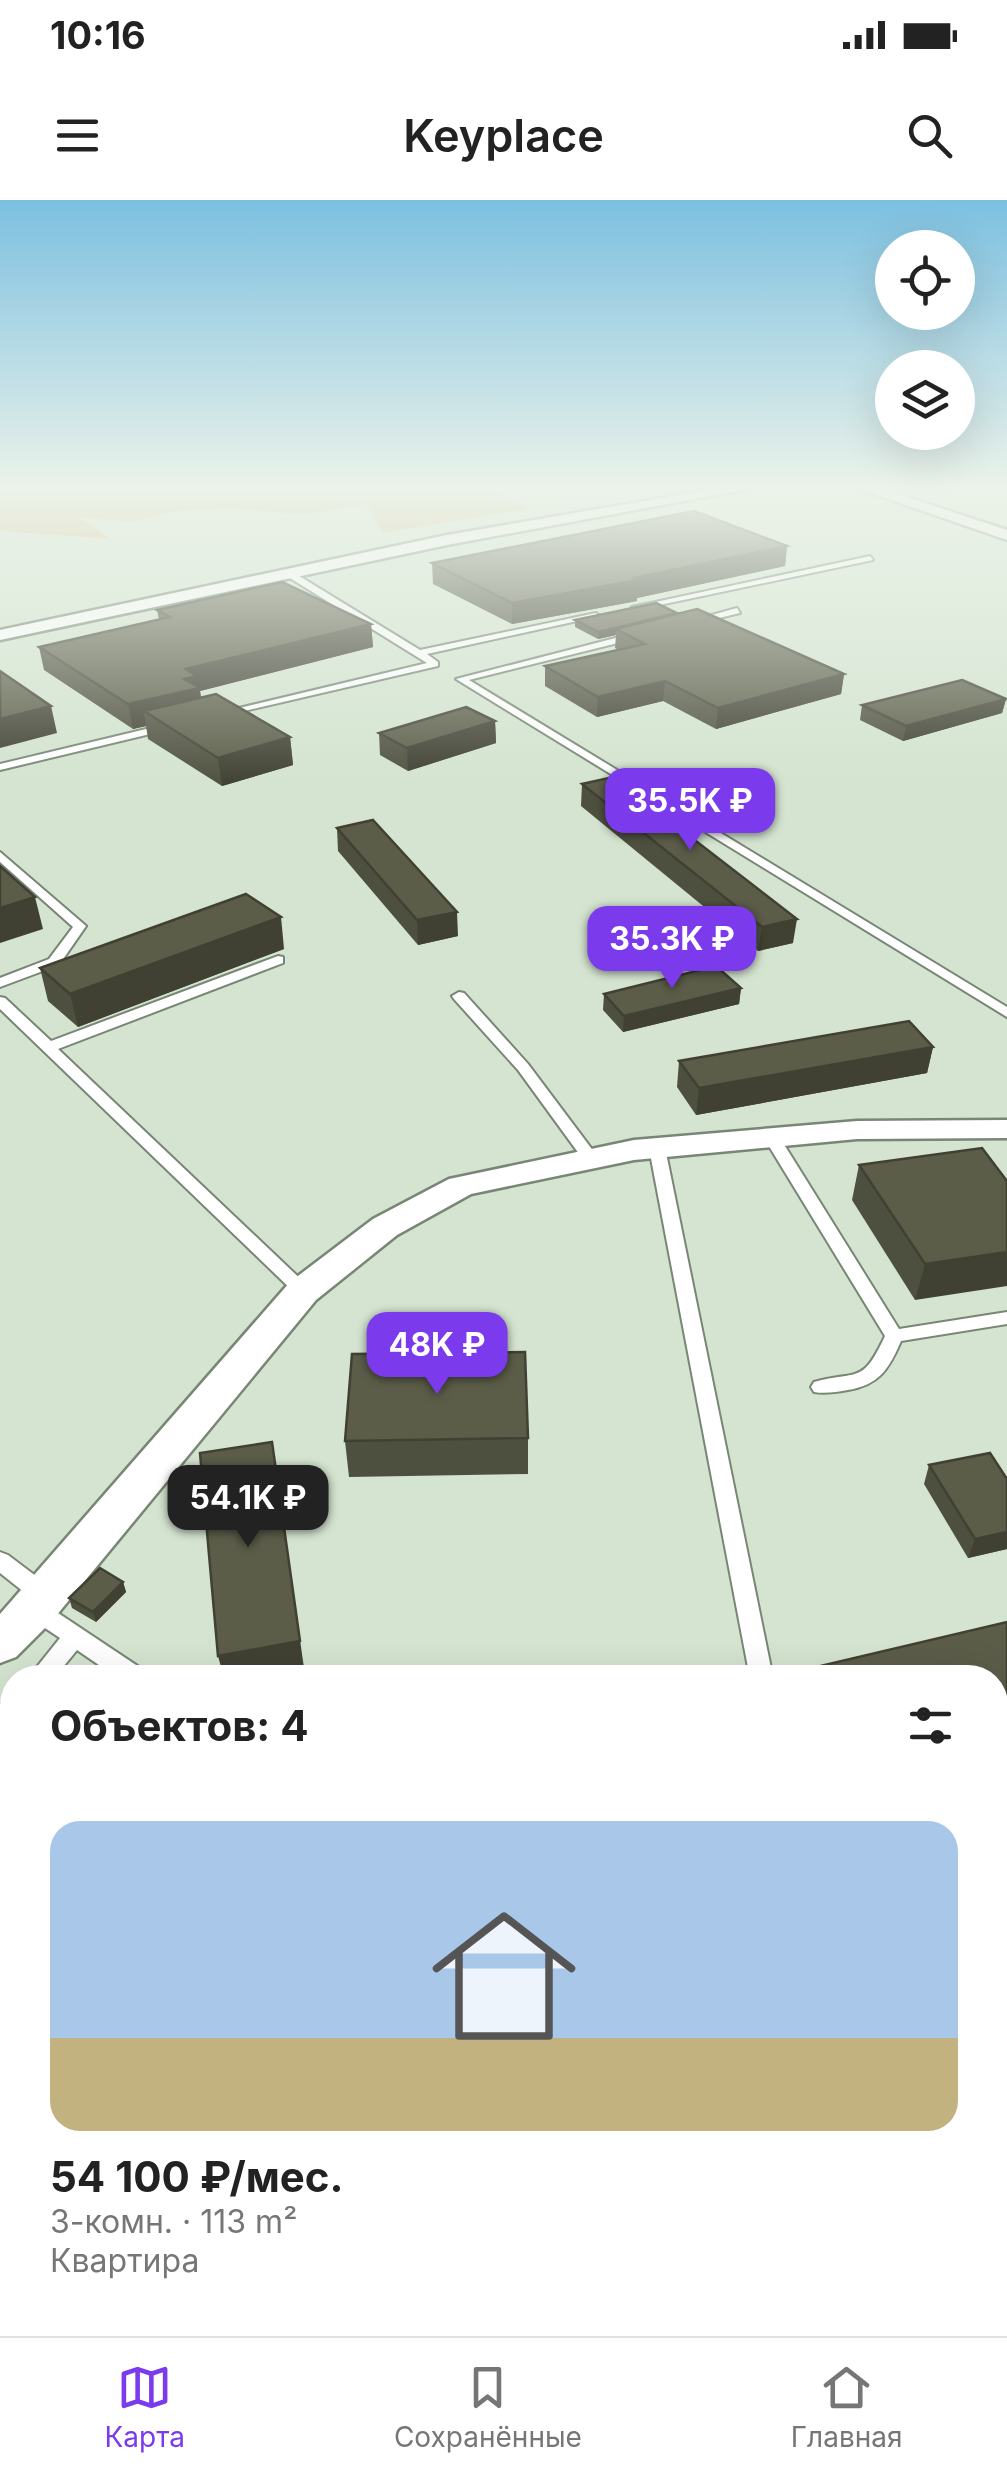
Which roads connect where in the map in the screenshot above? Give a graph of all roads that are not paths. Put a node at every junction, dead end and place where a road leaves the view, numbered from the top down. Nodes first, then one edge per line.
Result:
1 (220, 588) edge
2 (312, 588) edge
3 (729, 588) edge
4 (737, 610) dead end
5 (618, 611) edge
6 (599, 615) edge
7 (679, 625) edge
8 (640, 634) edge
9 (0, 635) edge
10 (418, 654) junction
11 (208, 718) edge
12 (189, 722) edge
13 (0, 767) edge
14 (0, 856) edge
15 (278, 960) dead end
16 (0, 983) edge
17 (458, 996) dead end
18 (0, 1001) edge
19 (1007, 1014) edge
20 (49, 1048) junction
21 (1007, 1129) edge
22 (772, 1138) junction
23 (657, 1148) junction
24 (591, 1160) junction
25 (303, 1292) junction
26 (1007, 1318) edge
27 (894, 1336) junction
28 (821, 1387) dead end
29 (0, 1561) edge
30 (40, 1602) junction
31 (76, 1634) junction
32 (0, 1643) edge
33 (50, 1665) edge
34 (118, 1665) edge
35 (759, 1665) edge

1 - 9 street
2 - 10 lane
3 - 5 lane
4 - 7 lane
6 - 10 lane
8 - 19 lane
10 - 11 lane
12 - 13 lane
14 - 16 lane
15 - 20 lane
17 - 24 lane
18 - 20 lane
20 - 25 lane
21 - 22 street
22 - 23 street
22 - 27 lane
23 - 24 street
23 - 35 lane
24 - 25 street
25 - 30 street
26 - 27 lane
27 - 28 lane
29 - 30 lane
30 - 31 lane
30 - 32 street
31 - 33 lane
31 - 34 lane

